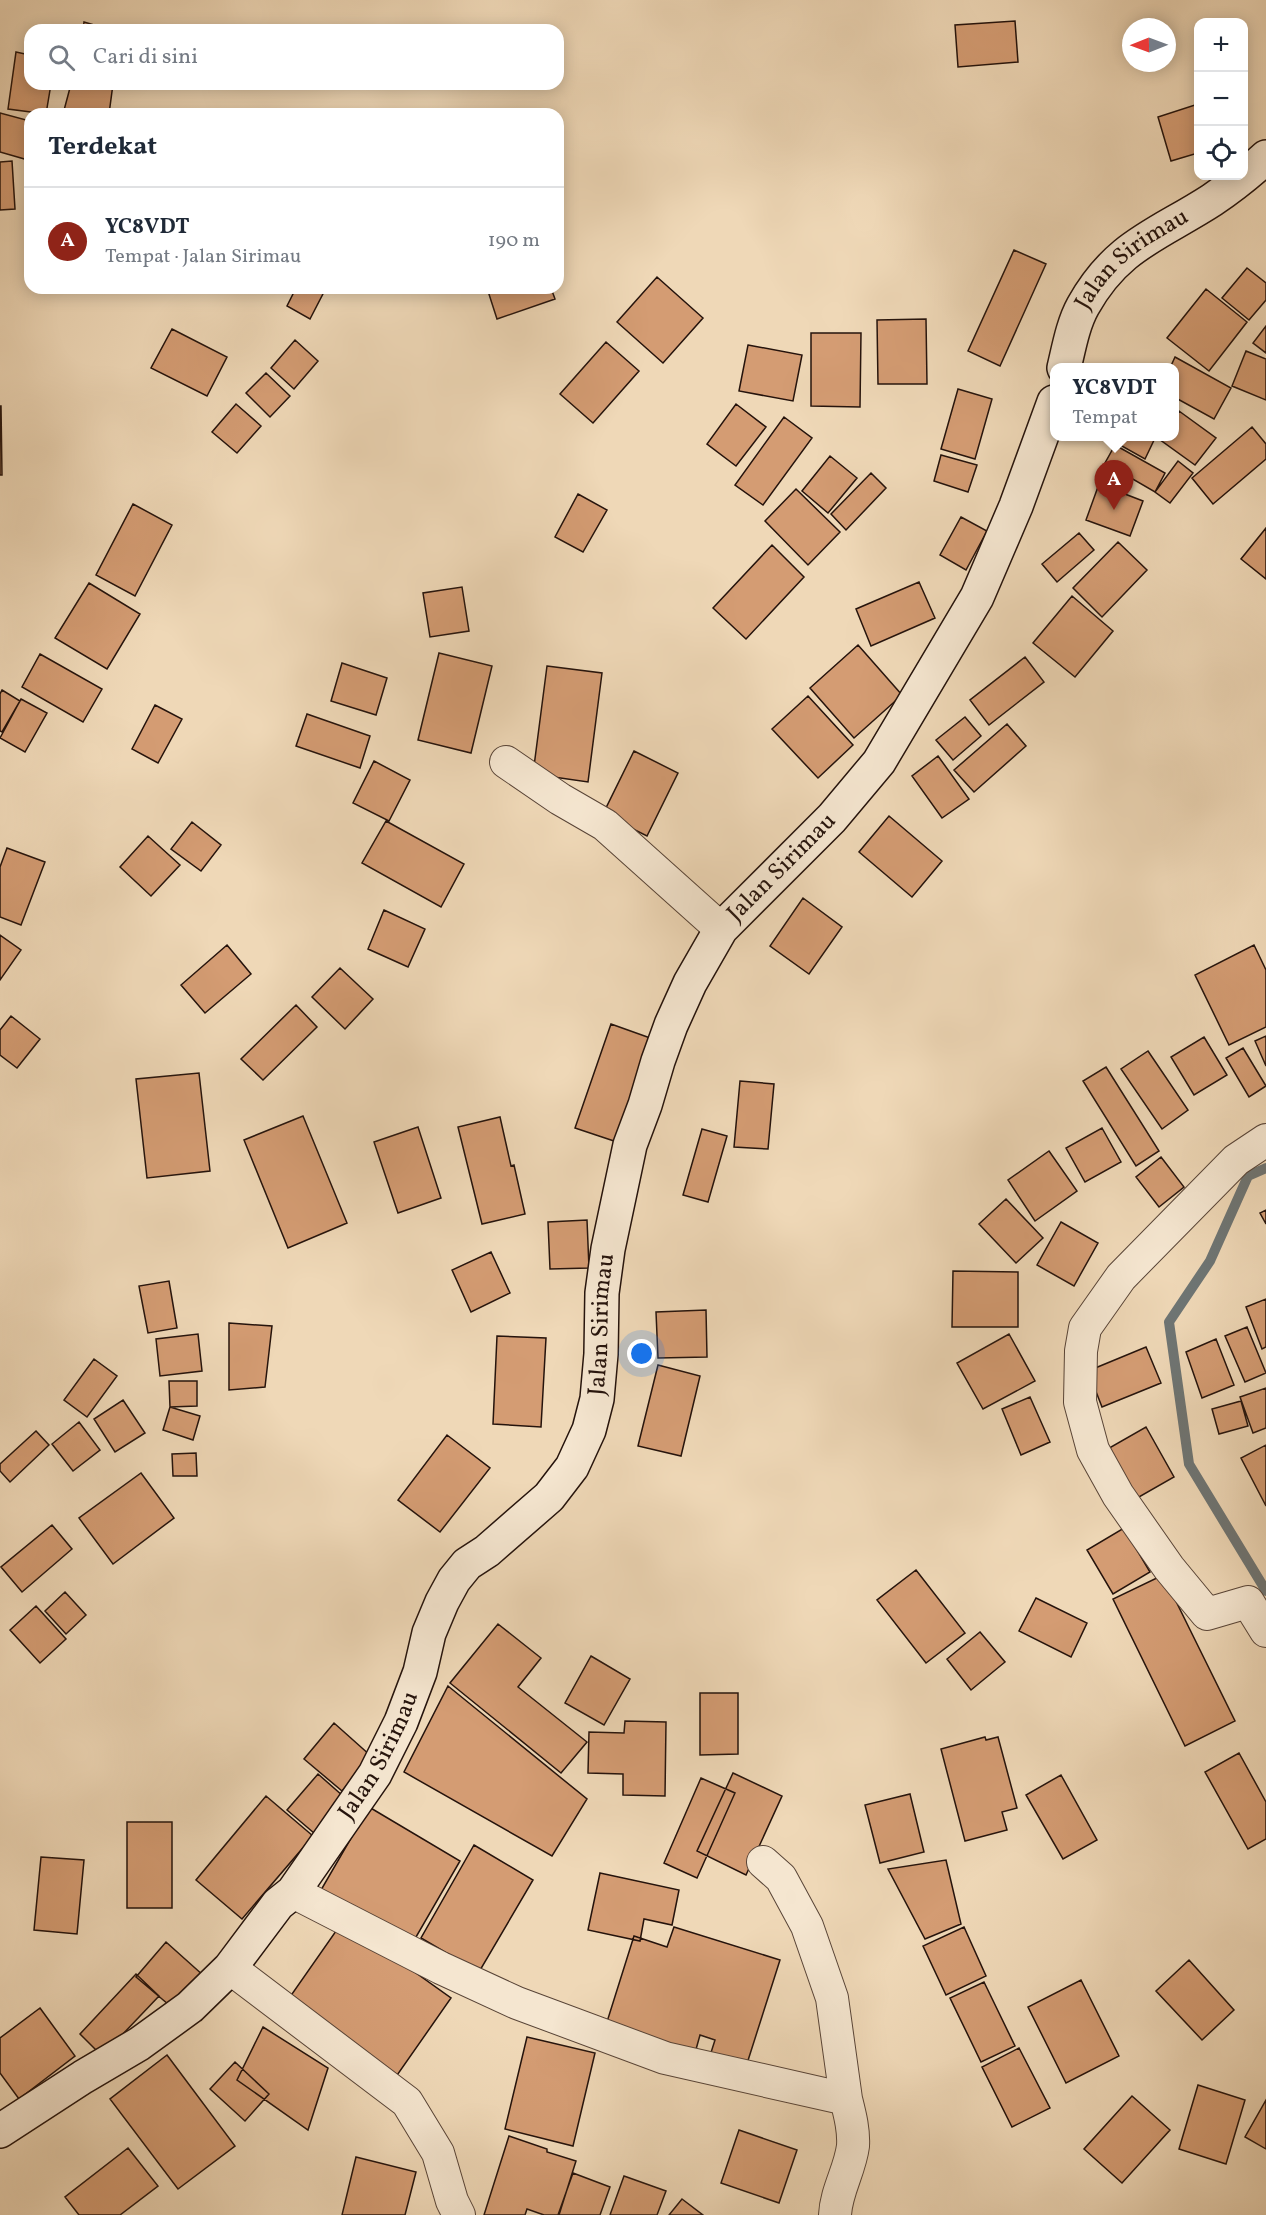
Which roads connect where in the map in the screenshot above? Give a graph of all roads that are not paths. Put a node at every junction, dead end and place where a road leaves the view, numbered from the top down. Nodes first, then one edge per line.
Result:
1 (1266, 157) edge
2 (1066, 363) edge
3 (1050, 413) edge
4 (506, 762) dead end
5 (721, 929) junction
6 (1266, 1140) edge
7 (1266, 1631) edge
8 (763, 1862) dead end
9 (293, 1892) junction
10 (230, 1968) junction
11 (846, 2099) junction
12 (0, 2131) edge
13 (459, 2215) edge
14 (835, 2215) edge

1 - 2 main road, Jalan Sirimau
3 - 5 main road, Jalan Sirimau
4 - 5 street
5 - 9 main road, Jalan Sirimau
6 - 7 street
8 - 11 street
9 - 10 main road, Jalan Sirimau
9 - 11 street
10 - 12 main road, Jalan Sirimau
10 - 13 street
11 - 14 street

